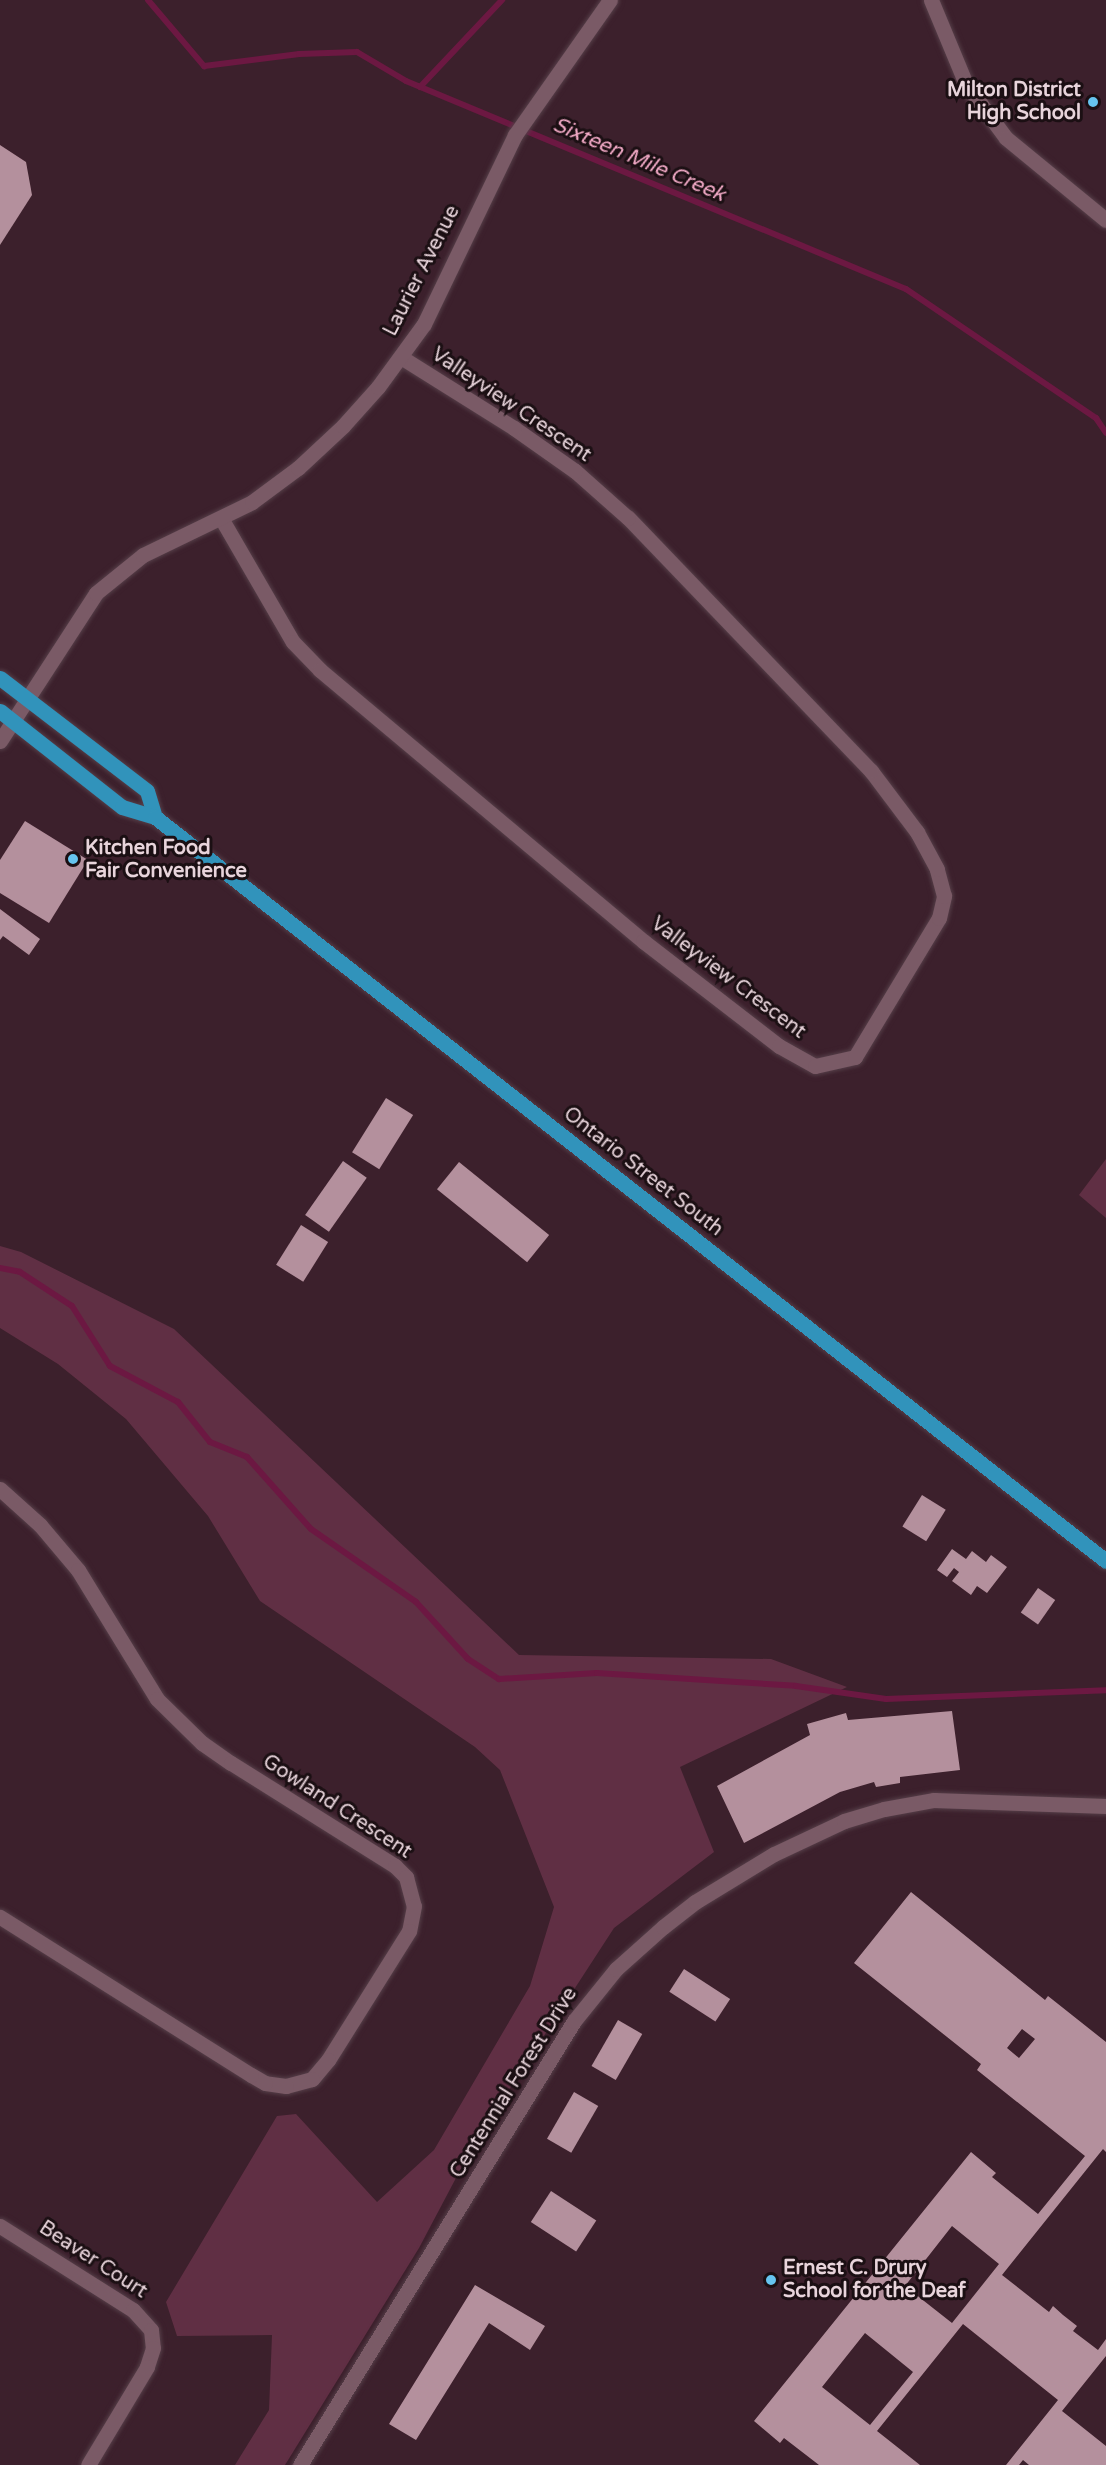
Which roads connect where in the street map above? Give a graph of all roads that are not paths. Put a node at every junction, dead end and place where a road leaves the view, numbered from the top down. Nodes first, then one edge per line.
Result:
1 (610, 0) edge
2 (931, 0) edge
3 (1106, 220) edge
4 (402, 357) junction
5 (221, 518) junction
6 (0, 678) edge
7 (26, 698) junction
8 (0, 711) edge
9 (12, 720) junction
10 (0, 741) edge
11 (154, 817) junction
12 (0, 1489) edge
13 (1106, 1561) edge
14 (1106, 1806) edge
15 (0, 1917) edge
16 (0, 2226) edge
17 (88, 2465) edge
18 (300, 2465) edge

1 - 4 street, Laurier Avenue
2 - 3 street
4 - 5 street, Laurier Avenue
4 - 5 street, Valleyview Crescent
5 - 7 street, Laurier Avenue
6 - 7 main road
7 - 9 street, Laurier Avenue
7 - 11 main road
8 - 9 main road, Ontario Street South
9 - 10 street, Laurier Avenue
9 - 11 main road, Ontario Street South
11 - 13 main road, Ontario Street South
12 - 15 street, Gowland Crescent
14 - 18 street, Centennial Forest Drive
16 - 17 street, Beaver Court

